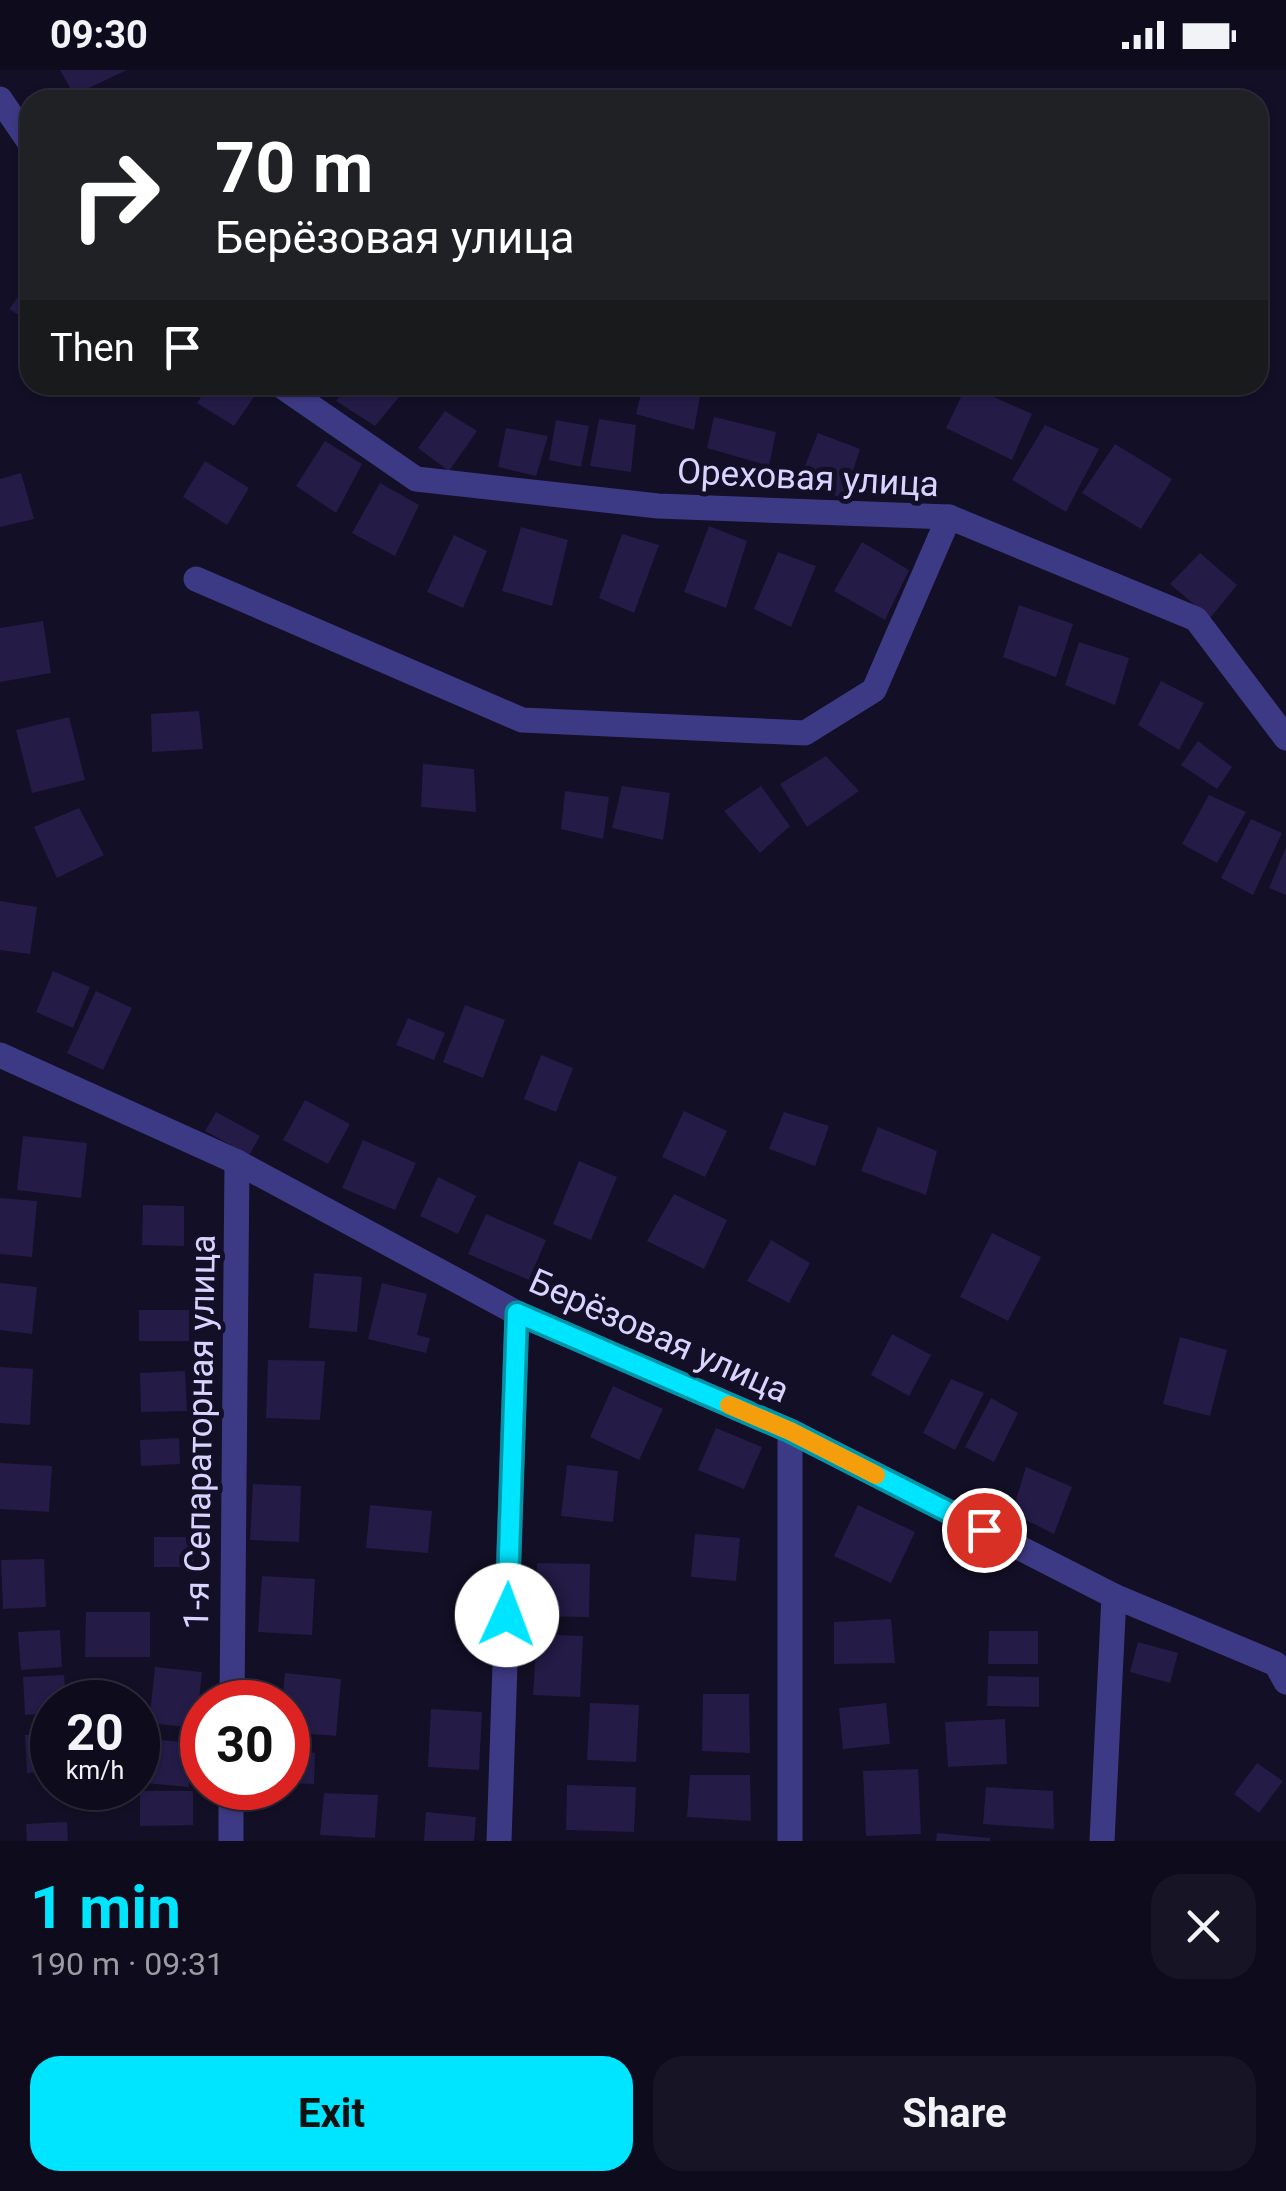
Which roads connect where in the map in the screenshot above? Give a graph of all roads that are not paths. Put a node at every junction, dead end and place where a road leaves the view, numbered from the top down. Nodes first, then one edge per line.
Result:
1 (0, 98) edge
2 (20, 128) edge
3 (294, 395) edge
4 (949, 517) junction
5 (196, 579) dead end
6 (1286, 738) edge
7 (0, 1055) edge
8 (237, 1162) junction
9 (517, 1313) junction
10 (790, 1431) junction
11 (1114, 1596) junction
12 (232, 1680) edge
13 (1286, 1682) edge
14 (231, 1810) edge
15 (231, 1841) edge
16 (499, 1841) edge
17 (790, 1841) edge
18 (1102, 1841) edge

1 - 2 street
3 - 4 street, Ореховая улица
4 - 5 street
4 - 6 street, Ореховая улица
7 - 8 street, Берёзовая улица
8 - 9 street, Берёзовая улица
8 - 12 street, 1-я Сепараторная улица
9 - 10 street, Берёзовая улица
9 - 16 street
10 - 11 street, Берёзовая улица
10 - 17 street
11 - 13 street, Берёзовая улица
11 - 18 street
14 - 15 street

